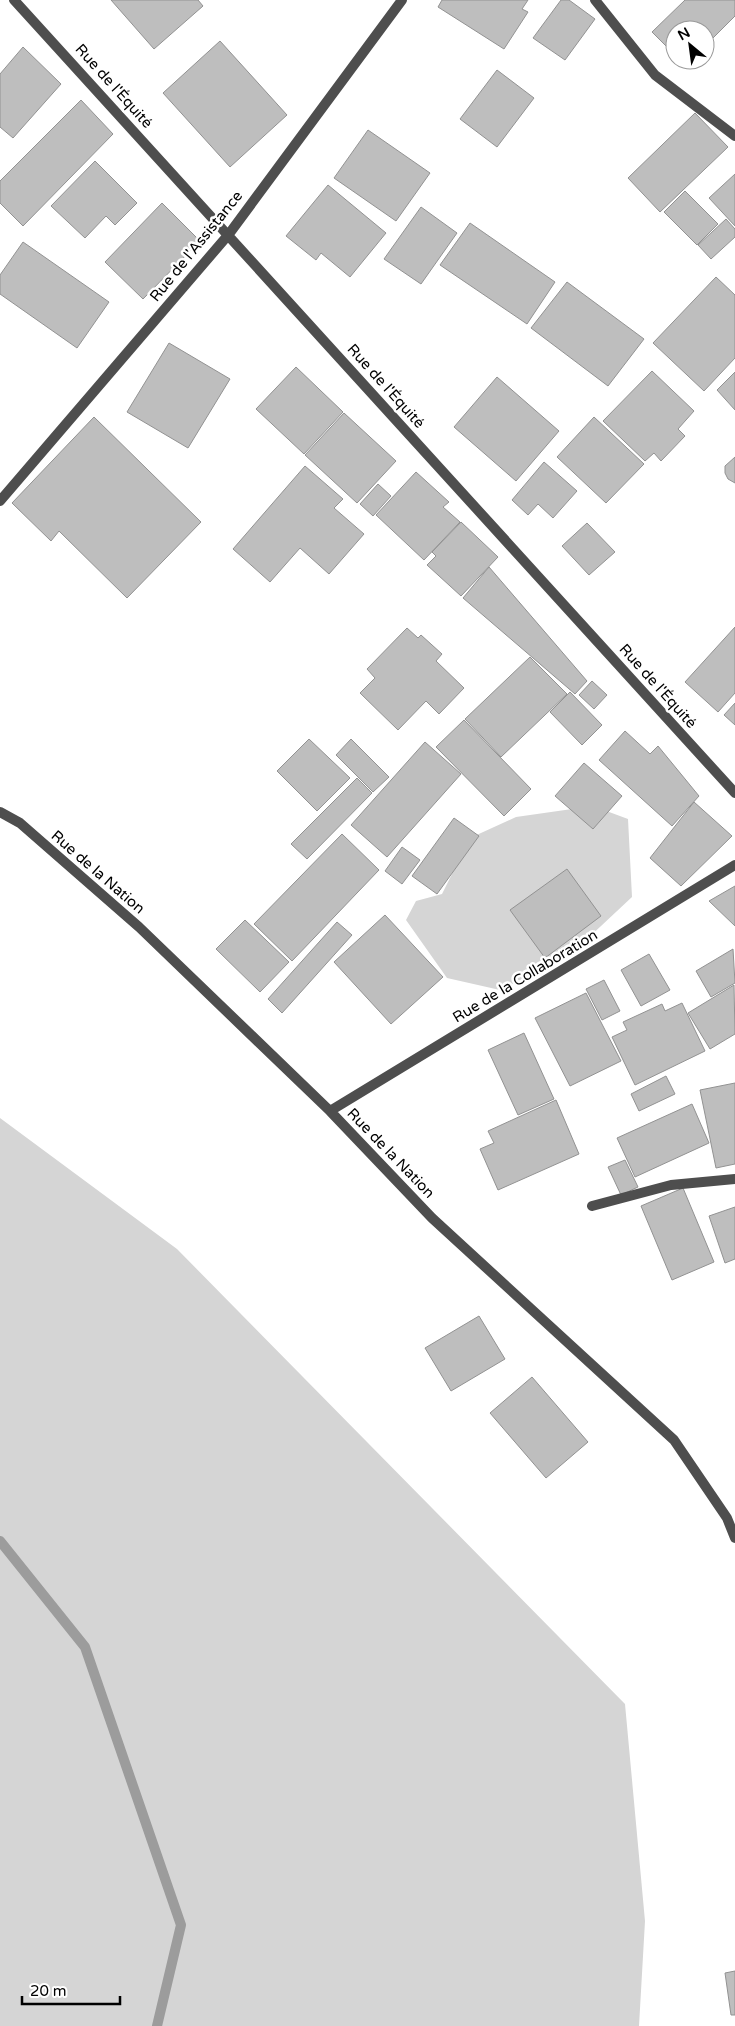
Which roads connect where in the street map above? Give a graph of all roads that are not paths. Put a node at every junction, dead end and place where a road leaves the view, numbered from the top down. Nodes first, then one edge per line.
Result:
1 (14, 0) edge
2 (402, 0) edge
3 (594, 0) edge
4 (735, 136) edge
5 (229, 234) junction
6 (0, 500) edge
7 (735, 792) edge
8 (0, 812) edge
9 (735, 866) edge
10 (330, 1111) junction
11 (735, 1179) edge
12 (592, 1206) dead end
13 (735, 1538) edge

1 - 5 street, Rue de l'Équité
2 - 5 street, Rue de l'Assistance
3 - 4 street
5 - 6 street, Rue de l'Assistance
5 - 7 street, Rue de l'Équité
8 - 10 street, Rue de la Nation
9 - 10 street, Rue de la Collaboration
10 - 13 street, Rue de la Nation
11 - 12 street

